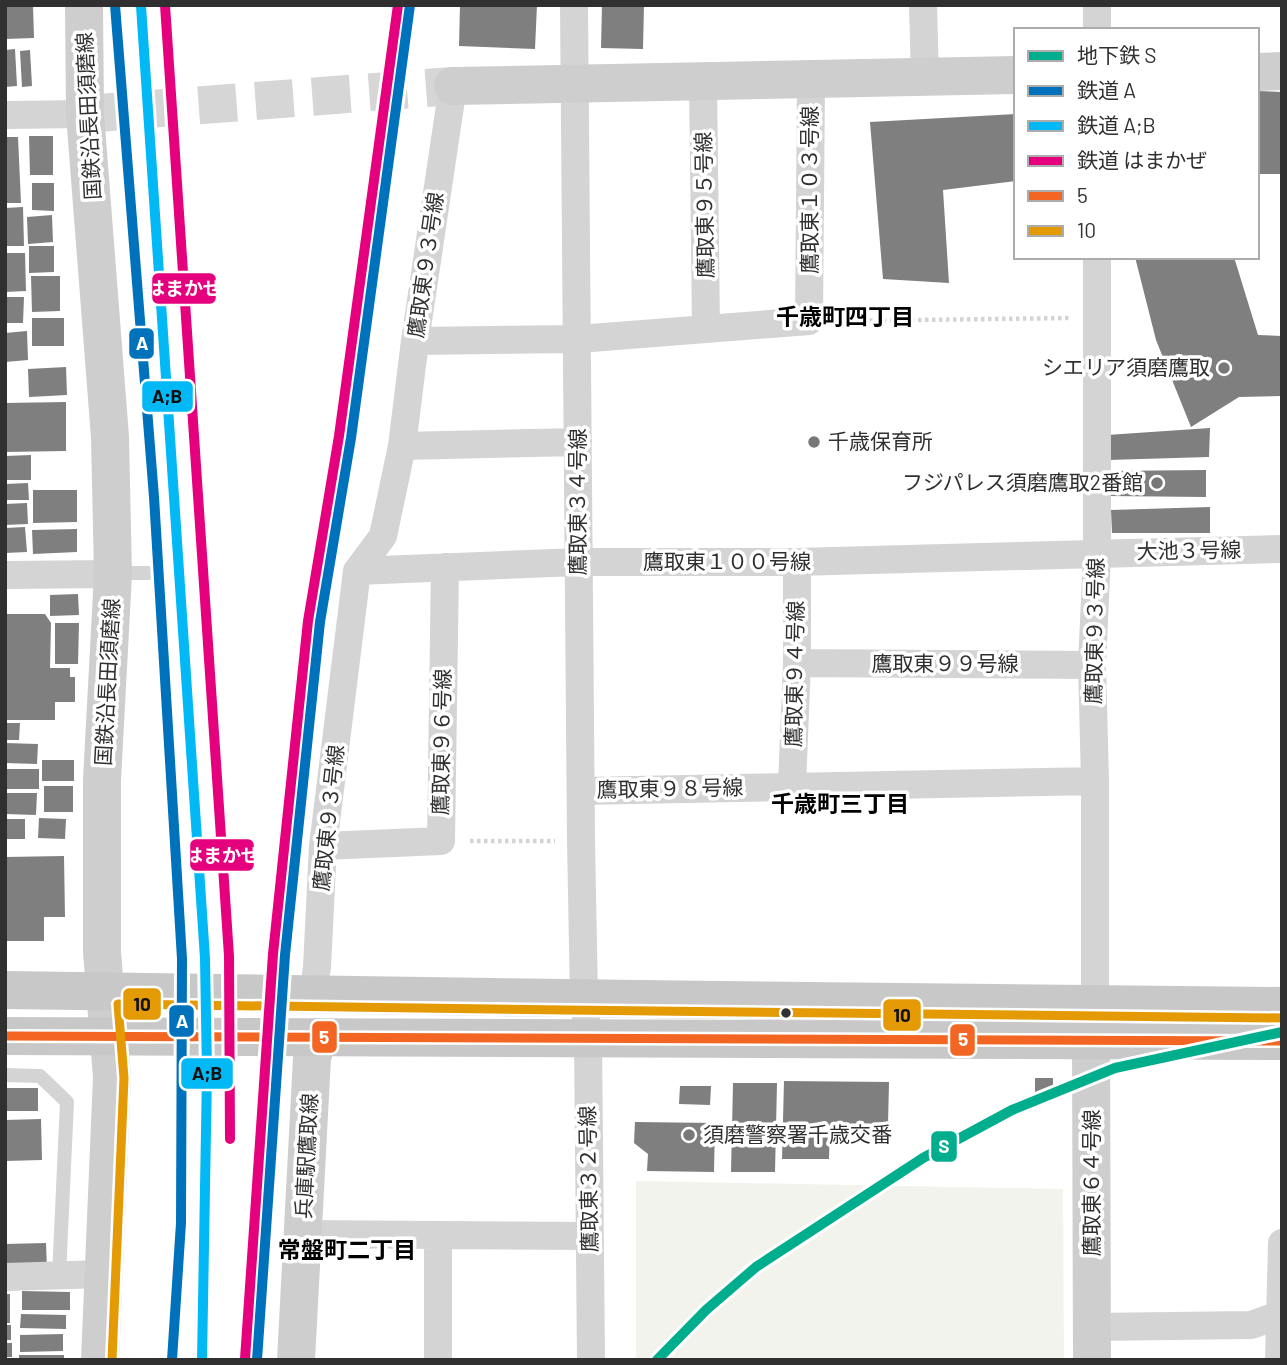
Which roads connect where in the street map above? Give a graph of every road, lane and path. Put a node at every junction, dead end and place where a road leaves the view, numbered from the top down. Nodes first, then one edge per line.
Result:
1 (84, 5) edge
2 (574, 5) edge
3 (923, 5) edge
4 (1097, 5) edge
5 (1097, 28) edge
6 (1282, 71) edge
7 (1259, 72) edge
8 (1014, 75) edge
9 (925, 77) junction
10 (811, 79) junction
11 (703, 82) junction
12 (574, 84) junction
13 (453, 86) joint
14 (85, 114) junction
15 (5, 115) edge
16 (1097, 259) edge
17 (1097, 318) junction
18 (809, 321) junction
19 (706, 329) junction
20 (578, 339) junction
21 (415, 341) junction
22 (578, 442) junction
23 (402, 446) junction
24 (1282, 550) edge
25 (1097, 554) junction
26 (579, 562) junction
27 (797, 562) junction
28 (445, 567) junction
29 (351, 571) junction
30 (131, 573) junction
31 (5, 575) edge
32 (797, 663) junction
33 (1092, 665) junction
34 (1095, 781) junction
35 (792, 786) junction
36 (581, 791) junction
37 (582, 840) junction
38 (441, 841) junction
39 (323, 846) junction
40 (5, 990) edge
41 (105, 992) junction
42 (313, 995) junction
43 (584, 998) junction
44 (1282, 1006) edge
45 (1093, 1023) junction
46 (5, 1035) edge
47 (109, 1036) junction
48 (317, 1037) junction
49 (587, 1038) junction
50 (1282, 1041) edge
51 (5, 1075) edge
52 (302, 1234) junction
53 (438, 1235) junction
54 (589, 1236) junction
55 (1282, 1243) edge
56 (104, 1274) junction
57 (59, 1276) junction
58 (5, 1277) edge
59 (1281, 1314) edge
60 (1092, 1344) edge
61 (100, 1360) edge
62 (296, 1360) edge
63 (438, 1360) edge
64 (591, 1360) edge
65 (1279, 1360) edge

1 - 14 street, 国鉄沿長田須磨線
2 - 12 street, 鷹取東３４号線
3 - 9 street
4 - 5 street
6 - 7 street
8 - 9 street, 鷹取東９３号線
9 - 10 street, 鷹取東９３号線
10 - 11 street, 鷹取東９３号線
10 - 18 street, 鷹取東１０３号線
11 - 12 street, 鷹取東９３号線
11 - 19 street, 鷹取東９５号線
12 - 13 street, 鷹取東９３号線
12 - 20 street, 鷹取東３４号線
13 - 21 street, 鷹取東９３号線
14 - 15 street
14 - 30 street, 国鉄沿長田須磨線
16 - 17 street, 鷹取東９３号線
17 - 18 path
17 - 25 street, 鷹取東９３号線
18 - 19 street
19 - 20 street
20 - 21 street
20 - 22 street, 鷹取東３４号線
21 - 23 street, 鷹取東９３号線
22 - 23 street
22 - 26 street, 鷹取東３４号線
23 - 29 street, 鷹取東９３号線
24 - 25 street, 大池３号線
25 - 27 street, 鷹取東１００号線
25 - 33 street, 鷹取東９３号線
26 - 27 street, 鷹取東１００号線
26 - 28 street, 鷹取東１００号線
26 - 36 street, 鷹取東３４号線
27 - 32 street, 鷹取東９４号線
28 - 29 street, 鷹取東１００号線
28 - 38 street, 鷹取東９６号線
29 - 39 street, 鷹取東９３号線
30 - 31 street
30 - 41 street, 国鉄沿長田須磨線
32 - 33 street, 鷹取東９９号線
32 - 35 street, 鷹取東９４号線
33 - 34 street, 鷹取東９３号線
34 - 35 street, 鷹取東９８号線
34 - 45 street, 鷹取東９３号線
35 - 36 street, 鷹取東９８号線
36 - 37 street, 鷹取東３４号線
37 - 38 path
37 - 43 street, 鷹取東３４号線
38 - 39 street, 鷹取東９６号線
39 - 42 street, 鷹取東９３号線
40 - 41 main road
41 - 42 main road
41 - 47 street, 国鉄沿長田須磨線
42 - 43 main road
43 - 45 main road
43 - 49 street, 鷹取東３２号線
44 - 45 main road
45 - 49 main road
45 - 50 main road
45 - 60 street, 鷹取東６４号線
46 - 47 main road
47 - 48 main road
47 - 56 street, 国鉄沿長田須磨線
48 - 49 main road
48 - 52 street, 兵庫駅鷹取線
49 - 54 street, 鷹取東３２号線
51 - 57 lane
52 - 53 street
52 - 62 street, 兵庫駅鷹取線
53 - 54 street
53 - 63 street
54 - 64 street, 鷹取東３２号線
55 - 59 street
56 - 57 street
56 - 61 street, 国鉄沿長田須磨線
57 - 58 street
59 - 60 street
59 - 65 street

